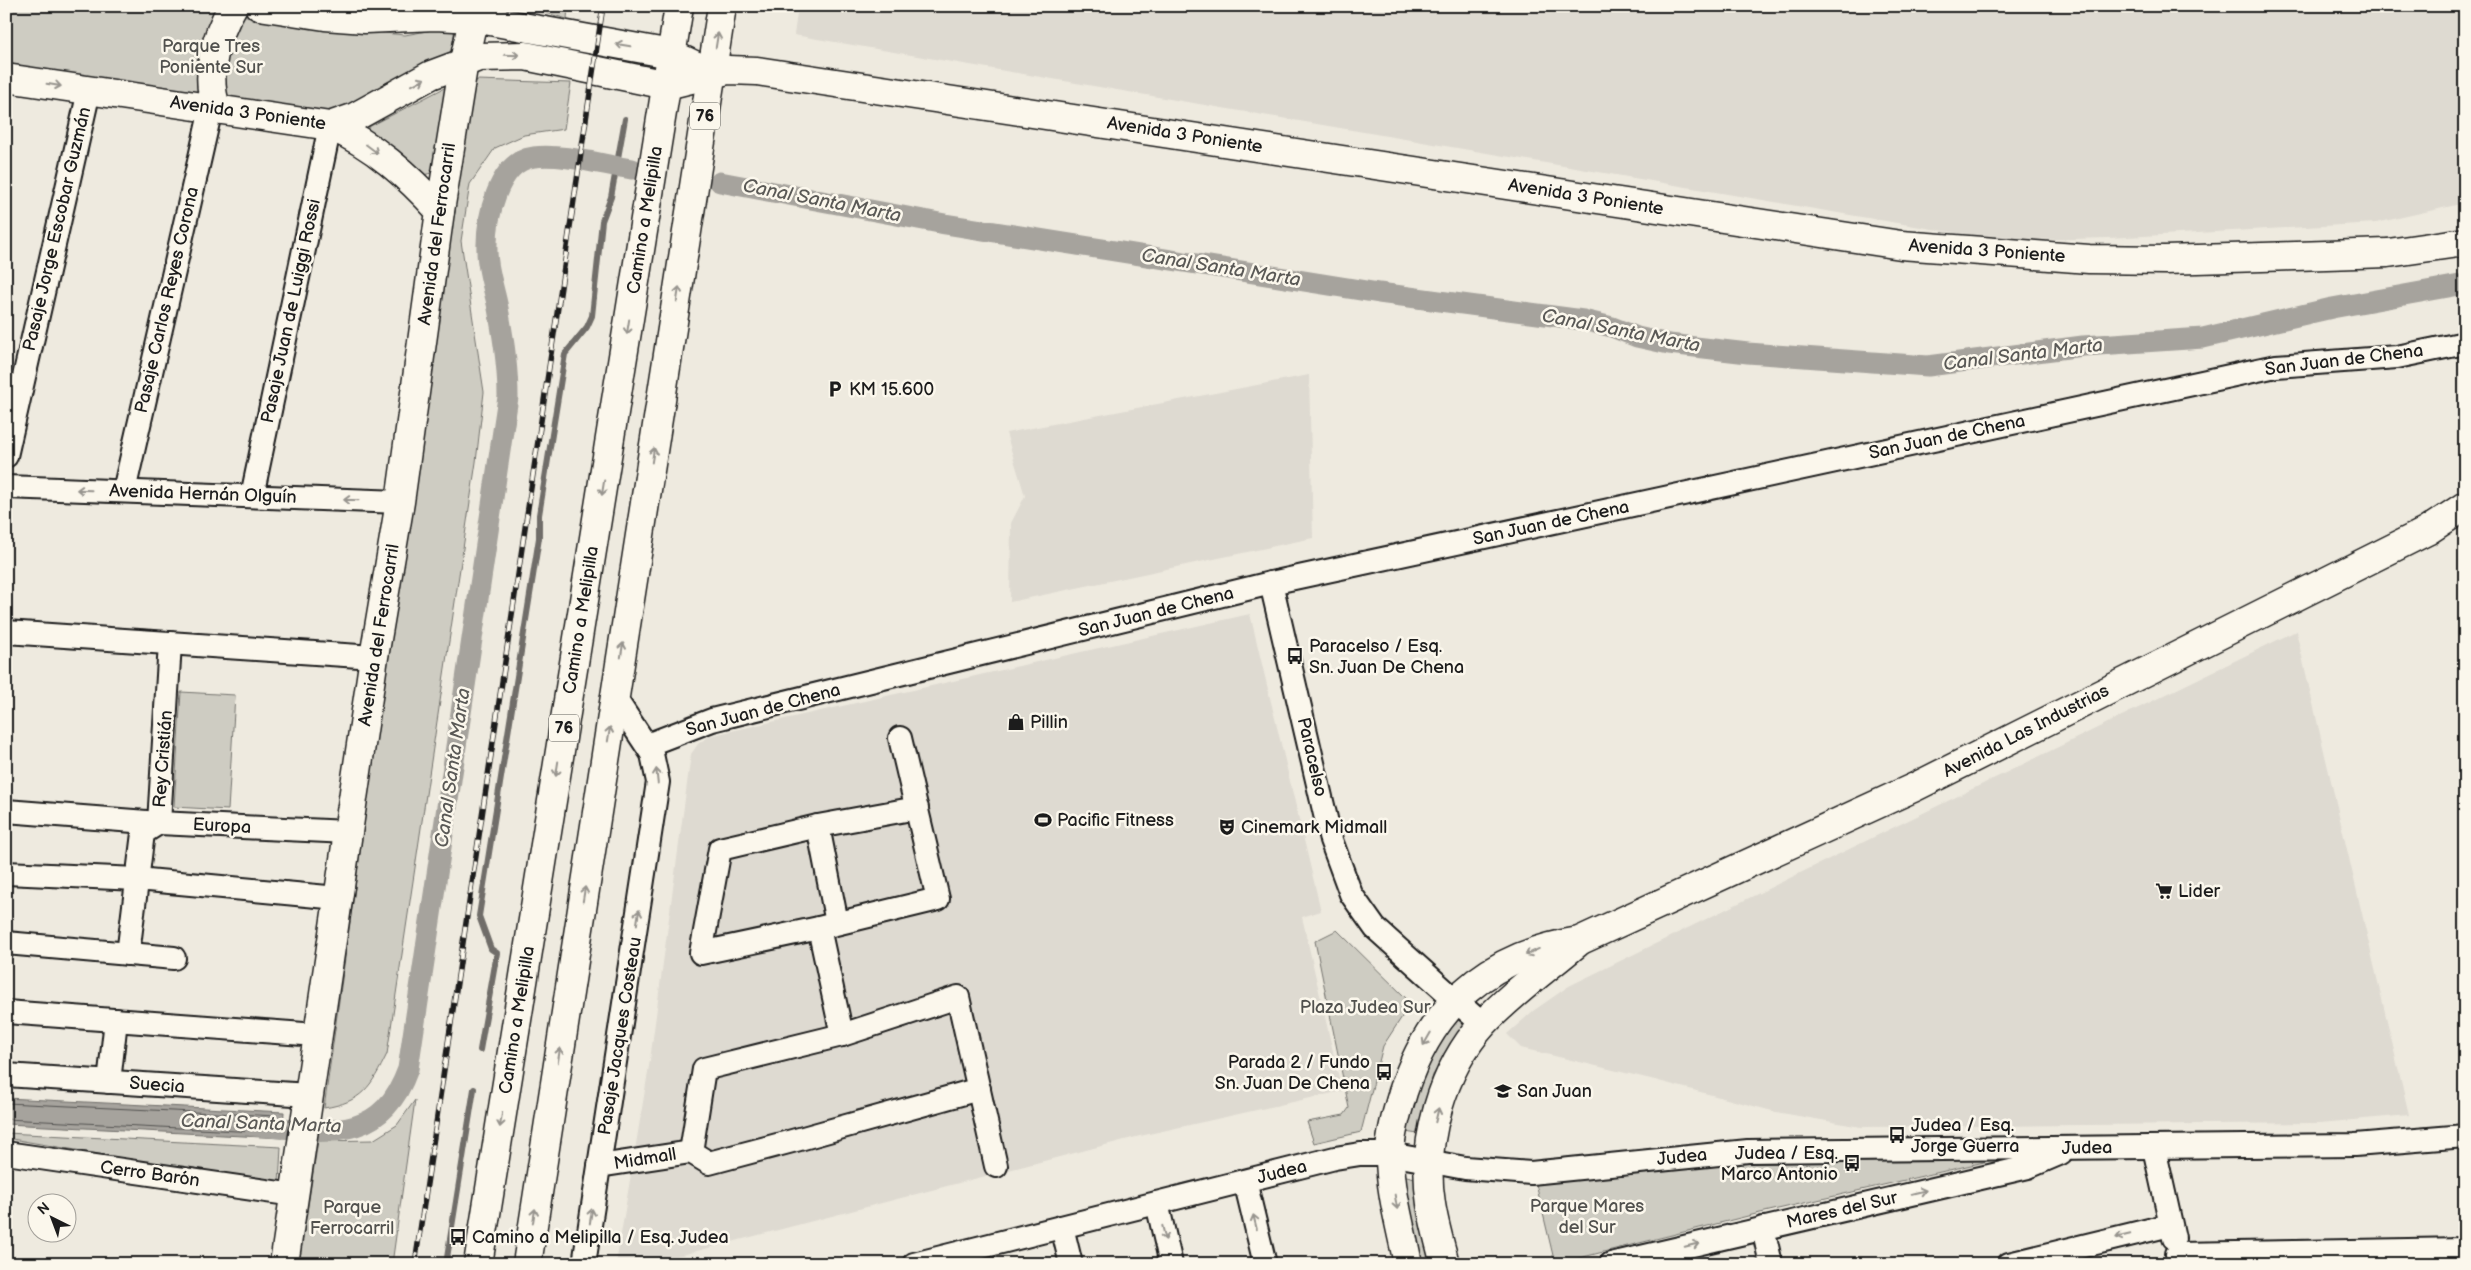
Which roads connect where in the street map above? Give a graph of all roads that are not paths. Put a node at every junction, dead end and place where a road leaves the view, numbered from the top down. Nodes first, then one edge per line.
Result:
1 (233, 6) edge
2 (259, 6) edge
3 (679, 6) edge
4 (722, 6) edge
5 (475, 12) edge
6 (671, 54) junction
7 (464, 61) junction
8 (711, 73) junction
9 (6, 78) edge
10 (667, 85) junction
11 (89, 91) junction
12 (214, 110) junction
13 (330, 126) junction
14 (440, 211) junction
15 (2465, 242) edge
16 (2465, 343) edge
17 (6, 456) edge
18 (6, 487) edge
19 (124, 491) junction
20 (252, 496) junction
21 (400, 502) junction
22 (2465, 506) edge
23 (1271, 583) junction
24 (6, 632) edge
25 (170, 643) junction
26 (374, 657) junction
27 (615, 698) junction
28 (900, 738) dead end
29 (647, 745) junction
30 (917, 808) junction
31 (6, 811) edge
32 (159, 822) junction
33 (818, 826) junction
34 (348, 832) junction
35 (6, 873) edge
36 (137, 879) junction
37 (338, 898) junction
38 (828, 925) junction
39 (1579, 941) junction
40 (6, 943) edge
41 (128, 954) junction
42 (174, 958) dead end
43 (1454, 999) junction
44 (6, 1012) edge
45 (116, 1020) junction
46 (1482, 1024) junction
47 (317, 1035) junction
48 (842, 1035) junction
49 (6, 1075) edge
50 (109, 1082) junction
51 (979, 1089) junction
52 (308, 1099) junction
53 (2465, 1136) edge
54 (2154, 1148) junction
55 (2070, 1149) junction
56 (690, 1152) junction
57 (6, 1153) edge
58 (1390, 1154) junction
59 (1428, 1162) junction
60 (599, 1166) junction
61 (996, 1166) dead end
62 (1245, 1181) junction
63 (296, 1184) junction
64 (1157, 1203) junction
65 (2170, 1225) junction
66 (1062, 1227) junction
67 (1763, 1228) junction
68 (2465, 1249) edge
69 (972, 1257) edge
70 (2178, 1259) edge
71 (284, 1264) edge
72 (478, 1264) edge
73 (526, 1264) edge
74 (584, 1264) edge
75 (914, 1264) edge
76 (1071, 1264) edge
77 (1171, 1264) edge
78 (1265, 1264) edge
79 (1408, 1264) edge
80 (1445, 1264) edge
81 (1611, 1264) edge
82 (1771, 1264) edge
83 (2008, 1264) edge

1 - 12 street
2 - 5 street
3 - 6 street, Camino a Melipilla / 76
8 -> 4 street, 76
6 -> 5 street
5 - 7 street, Avenida del Ferrocarril
6 - 8 street
6 - 10 street, Camino a Melipilla / 76
7 -> 10 street, Avenida 3 Poniente
13 -> 7 street, Avenida 3 Poniente
7 - 14 street, Avenida del Ferrocarril
8 - 10 street, Avenida 3 Poniente
8 - 15 street, Avenida 3 Poniente
27 -> 8 street, 76
9 -> 11 street, Avenida 3 Poniente
10 -> 72 street, Camino a Melipilla / 76
11 - 12 street, Avenida 3 Poniente
11 - 17 street, Pasaje Jorge Escobar Guzmán
12 - 13 street, Avenida 3 Poniente
12 - 19 street, Pasaje Carlos Reyes Corona
13 -> 14 street
13 - 20 street, Pasaje Juan de Luiggi Rossi
14 - 21 street, Avenida del Ferrocarril
16 - 23 street, San Juan de Chena
19 -> 18 street, Avenida Hernán Olguín
19 - 20 street, Avenida Hernán Olguín
21 -> 20 street, Avenida Hernán Olguín
21 - 26 street, Avenida del Ferrocarril
22 - 39 street, Avenida Las Industrias
23 - 29 street, San Juan de Chena
23 - 43 street, Paracelso
24 - 25 street
25 - 26 street
25 - 32 street, Rey Cristián
26 - 34 street, Avenida del Ferrocarril
27 - 29 street
73 -> 27 street, 76
28 - 30 street
60 -> 29 street, Pasaje Jacques Costeau
30 - 33 street
30 - 38 street
31 - 32 street, Europa
32 - 34 street, Europa
32 - 36 street, Rey Cristián
33 - 38 street
33 - 38 street
34 - 37 street, Avenida del Ferrocarril
35 - 36 street
36 - 37 street
36 - 41 street, Rey Cristián
37 - 47 street, Avenida del Ferrocarril
38 - 48 street
39 -> 43 street, Avenida Las Industrias
39 - 46 street, Avenida Las Industrias
40 - 41 street
41 - 42 street
43 - 46 street, Paracelso
43 -> 58 street, Avenida Las Industrias
44 - 45 street
45 - 47 street
45 - 50 street
59 -> 46 street, Avenida Las Industrias
47 - 52 street, Avenida del Ferrocarril
48 - 51 street
48 - 56 street
49 - 50 street, Suecia
50 - 52 street, Suecia
51 - 56 street
51 - 61 street
52 - 63 street, Avenida del Ferrocarril
53 - 54 street, Judea
54 - 55 street, Judea
54 - 65 street
55 - 59 street, Judea
67 -> 55 street, Mares del Sur
56 - 60 street, Midmall
57 - 63 street, Cerro Barón
58 - 59 street, Judea
58 - 62 street, Judea
58 -> 79 street, Avenida Las Industrias
59 - 80 street, Avenida Las Industrias
74 -> 60 street, Pasaje Jacques Costeau
62 - 64 street, Judea
78 -> 62 street
63 - 71 street, Avenida del Ferrocarril
64 - 66 street, Judea
64 -> 77 street
65 - 70 street
65 -> 83 street
66 - 69 street, Judea
66 - 76 street
81 -> 67 street, Mares del Sur
67 - 82 street
68 - 70 street
69 - 75 street, Judea

